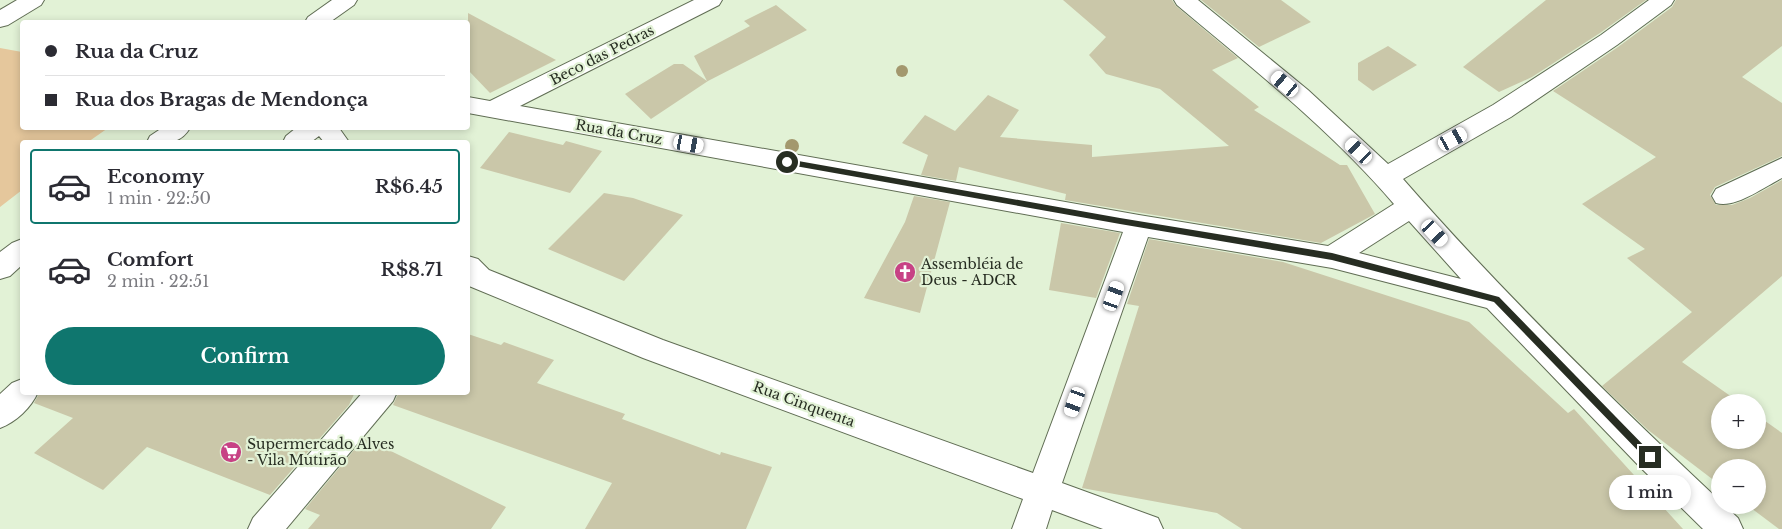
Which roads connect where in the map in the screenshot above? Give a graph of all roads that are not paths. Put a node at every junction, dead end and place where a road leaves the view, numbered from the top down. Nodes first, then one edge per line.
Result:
1 (33, 0) edge
2 (346, 0) edge
3 (711, 0) edge
4 (1185, 0) edge
5 (1663, 0) edge
6 (0, 20) edge
7 (319, 20) edge
8 (0, 24) edge
9 (20, 28) edge
10 (470, 105) edge
11 (494, 110) junction
12 (175, 130) edge
13 (310, 130) edge
14 (328, 130) edge
15 (162, 140) edge
16 (297, 140) edge
17 (335, 140) edge
18 (1782, 167) edge
19 (1386, 177) junction
20 (1725, 196) dead end
21 (1411, 206) junction
22 (1139, 225) junction
23 (20, 252) edge
24 (1332, 257) junction
25 (0, 268) edge
26 (472, 279) edge
27 (1496, 299) junction
28 (20, 395) edge
29 (379, 395) edge
30 (0, 414) edge
31 (1043, 491) junction
32 (265, 529) edge
33 (1029, 529) edge
34 (1146, 529) edge
35 (1726, 529) edge

1 - 6 street
2 - 7 street
3 - 11 street, Beco das Pedras
4 - 19 street
5 - 19 street
8 - 9 street
10 - 11 street, Rua da Cruz
11 - 22 street, Rua da Cruz
12 - 15 street
13 - 16 street
14 - 17 street
18 - 20 street
19 - 21 street
21 - 24 street
21 - 27 street
22 - 24 street, Rua da Cruz
22 - 31 street
23 - 25 street
24 - 27 street, Rua da Cruz
26 - 31 street, Rua Cinquenta
27 - 35 street
28 - 30 street
29 - 32 street
31 - 33 street
31 - 34 street, Rua Cinquenta

